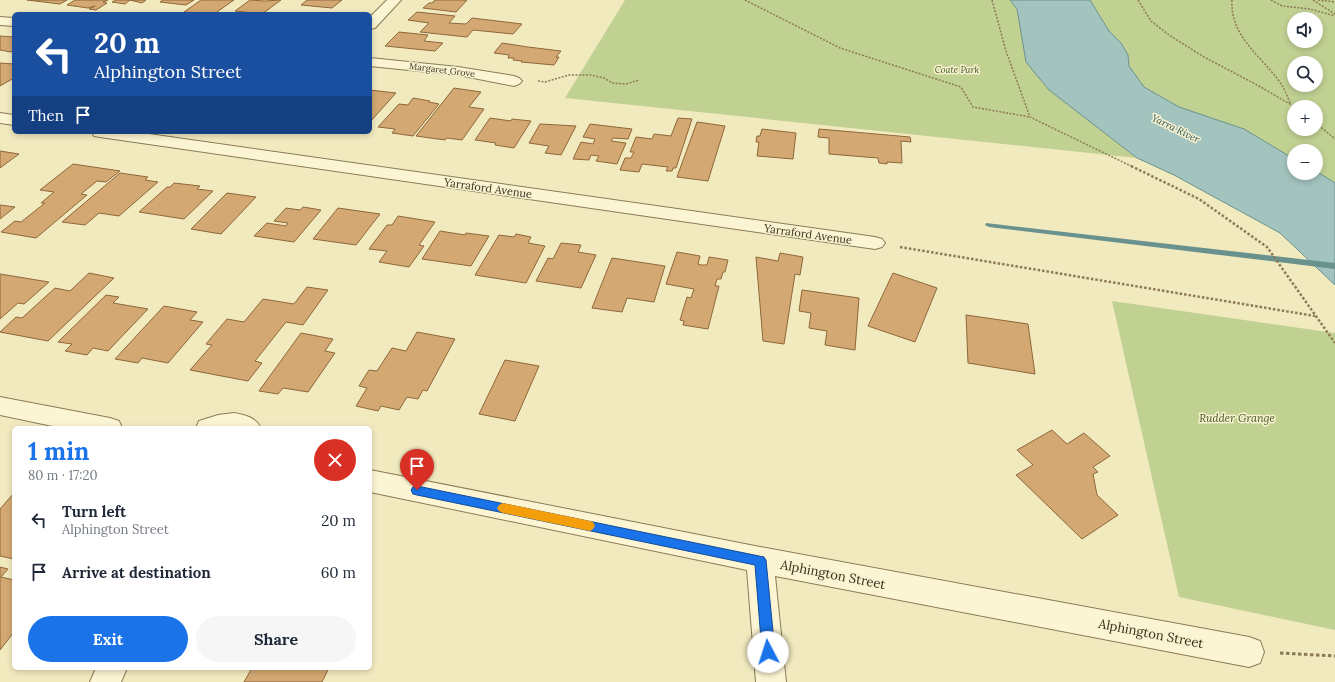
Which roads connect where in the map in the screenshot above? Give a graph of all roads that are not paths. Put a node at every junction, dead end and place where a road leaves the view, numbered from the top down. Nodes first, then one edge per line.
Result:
1 (394, 0) edge
2 (0, 21) edge
3 (12, 22) edge
4 (372, 22) edge
5 (372, 62) edge
6 (514, 81) dead end
7 (0, 118) edge
8 (12, 120) edge
9 (114, 134) edge
10 (874, 243) road end
11 (0, 406) edge
12 (100, 426) edge
13 (215, 426) edge
14 (244, 426) edge
15 (372, 481) edge
16 (760, 560) junction
17 (1249, 652) road end
18 (111, 670) edge
19 (105, 682) edge
20 (771, 682) edge

1 - 4 street
2 - 3 street
5 - 6 street, Margaret Grove
7 - 8 street
9 - 10 street, Yarraford Avenue
11 - 12 street
13 - 14 street
15 - 16 street, Alphington Street
16 - 17 street, Alphington Street
16 - 20 street
18 - 19 street

